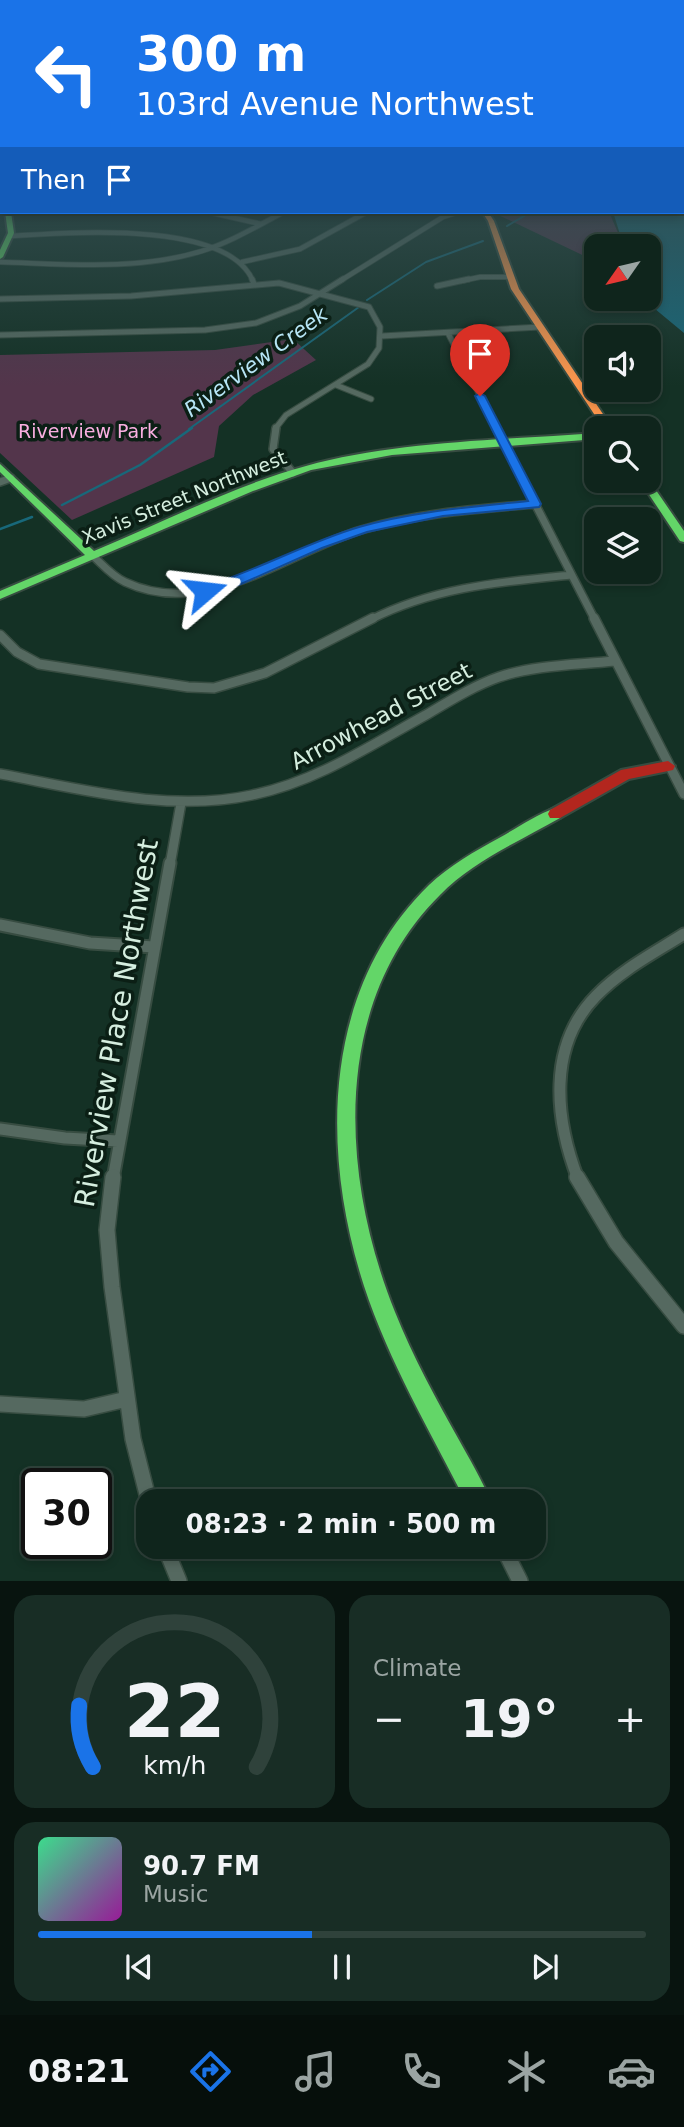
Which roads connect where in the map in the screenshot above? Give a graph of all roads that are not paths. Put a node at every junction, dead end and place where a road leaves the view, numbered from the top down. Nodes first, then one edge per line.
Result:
1 (76, 238) edge
2 (175, 238) edge
3 (232, 238) edge
4 (320, 238) edge
5 (409, 238) edge
6 (497, 238) edge
7 (6, 240) edge
8 (213, 247) junction
9 (0, 257) edge
10 (0, 262) edge
11 (242, 262) junction
12 (510, 276) junction
13 (254, 284) junction
14 (437, 286) dead end
15 (322, 292) junction
16 (0, 299) edge
17 (540, 327) junction
18 (449, 332) junction
19 (0, 335) edge
20 (382, 336) junction
21 (336, 385) junction
22 (371, 399) dead end
23 (600, 416) edge
24 (584, 437) edge
25 (504, 443) junction
26 (0, 467) edge
27 (293, 473) junction
28 (6, 480) edge
29 (653, 493) edge
30 (535, 504) junction
31 (684, 539) edge
32 (92, 555) junction
33 (571, 575) junction
34 (0, 595) edge
35 (0, 635) edge
36 (614, 661) junction
37 (668, 766) junction
38 (0, 774) edge
39 (684, 794) edge
40 (181, 803) junction
41 (0, 925) edge
42 (684, 934) edge
43 (153, 947) junction
44 (0, 1129) edge
45 (118, 1142) junction
46 (684, 1326) edge
47 (127, 1399) junction
48 (0, 1404) edge
49 (146, 1489) edge
50 (472, 1489) edge
51 (170, 1559) edge
52 (509, 1559) edge
53 (179, 1581) edge
54 (520, 1581) edge

1 - 7 street
2 - 8 street
3 - 8 street
4 - 11 street
5 - 15 street
6 - 12 street
7 - 9 street
8 - 10 street
8 - 11 street
11 - 13 street
12 - 14 street
12 - 17 street
13 - 15 street
13 - 16 street
15 - 19 street
15 - 20 street
17 - 18 street
17 - 23 street
18 - 20 street
18 - 25 street
20 - 21 street
21 - 22 street
21 - 27 street
24 - 25 street, Xavis Street Northwest
25 - 27 street, Xavis Street Northwest
25 - 30 street
26 - 28 street
27 - 32 street, Xavis Street Northwest
28 - 32 street
29 - 31 street
30 - 32 street
30 - 33 street
32 - 34 street, Xavis Street Northwest
33 - 35 street
33 - 36 street
36 - 37 street
36 - 40 street, Arrowhead Street
37 - 39 street
37 - 50 street
38 - 40 street, Arrowhead Street
40 - 43 street, Riverview Place Northwest
41 - 43 street
42 - 46 street
43 - 45 street, Riverview Place Northwest
44 - 45 street
45 - 47 street, Riverview Place Northwest
47 - 48 street
47 - 49 street, Riverview Place Northwest
51 - 53 street
52 - 54 street

